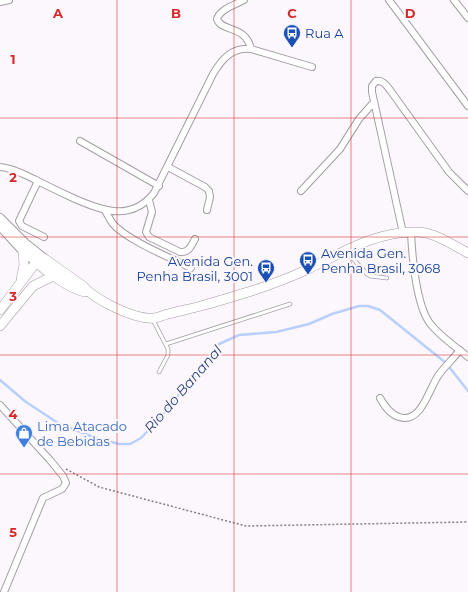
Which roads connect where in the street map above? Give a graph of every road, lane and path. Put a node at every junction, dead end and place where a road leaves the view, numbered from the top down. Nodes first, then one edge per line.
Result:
1 (9, 0) edge
2 (244, 0) edge
3 (389, 0) edge
4 (454, 0) edge
5 (0, 2) edge
6 (468, 18) edge
7 (251, 49) junction
8 (312, 67) dead end
9 (374, 102) junction
10 (468, 106) edge
11 (80, 141) dead end
12 (0, 167) edge
13 (168, 167) junction
14 (38, 181) junction
15 (159, 186) junction
16 (468, 190) edge
17 (301, 191) dead end
18 (149, 200) junction
19 (206, 210) dead end
20 (105, 211) junction
21 (0, 218) edge
22 (0, 226) edge
23 (407, 232) junction
24 (44, 237) dead end
25 (195, 239) dead end
26 (345, 250) junction
27 (23, 252) junction
28 (468, 253) edge
29 (41, 261) junction
30 (191, 268) dead end
31 (56, 272) junction
32 (387, 278) dead end
33 (64, 282) junction
34 (20, 285) junction
35 (88, 292) junction
36 (27, 294) junction
37 (290, 304) dead end
38 (0, 310) edge
39 (153, 318) junction
40 (0, 326) edge
41 (166, 344) junction
42 (460, 350) junction
43 (468, 356) edge
44 (159, 372) dead end
45 (380, 398) dead end
46 (0, 405) edge
47 (64, 468) dead end
48 (468, 522) edge
49 (4, 592) edge

1 - 5 street
2 - 7 street
3 - 10 street
4 - 6 street
7 - 8 street
7 - 13 street
9 - 16 street
9 - 17 street
9 - 23 street
11 - 15 street
12 - 14 street
13 - 15 street
13 - 19 street
14 - 20 street
14 - 24 street
15 - 18 street
18 - 20 street
18 - 25 street
20 - 30 street
21 - 29 street
22 - 27 street
23 - 26 main road
23 - 28 main road
23 - 42 street
26 - 32 lane
26 - 39 main road
27 - 29 street
27 - 34 main road
29 - 31 main road
29 - 34 main road
31 - 33 main road
31 - 35 main road
31 - 36 main road
33 - 35 main road
33 - 36 main road
34 - 38 main road
35 - 39 main road
36 - 40 main road
37 - 41 lane
39 - 41 lane
41 - 44 lane
42 - 43 street
42 - 45 street
46 - 49 street
47 - 48 path

